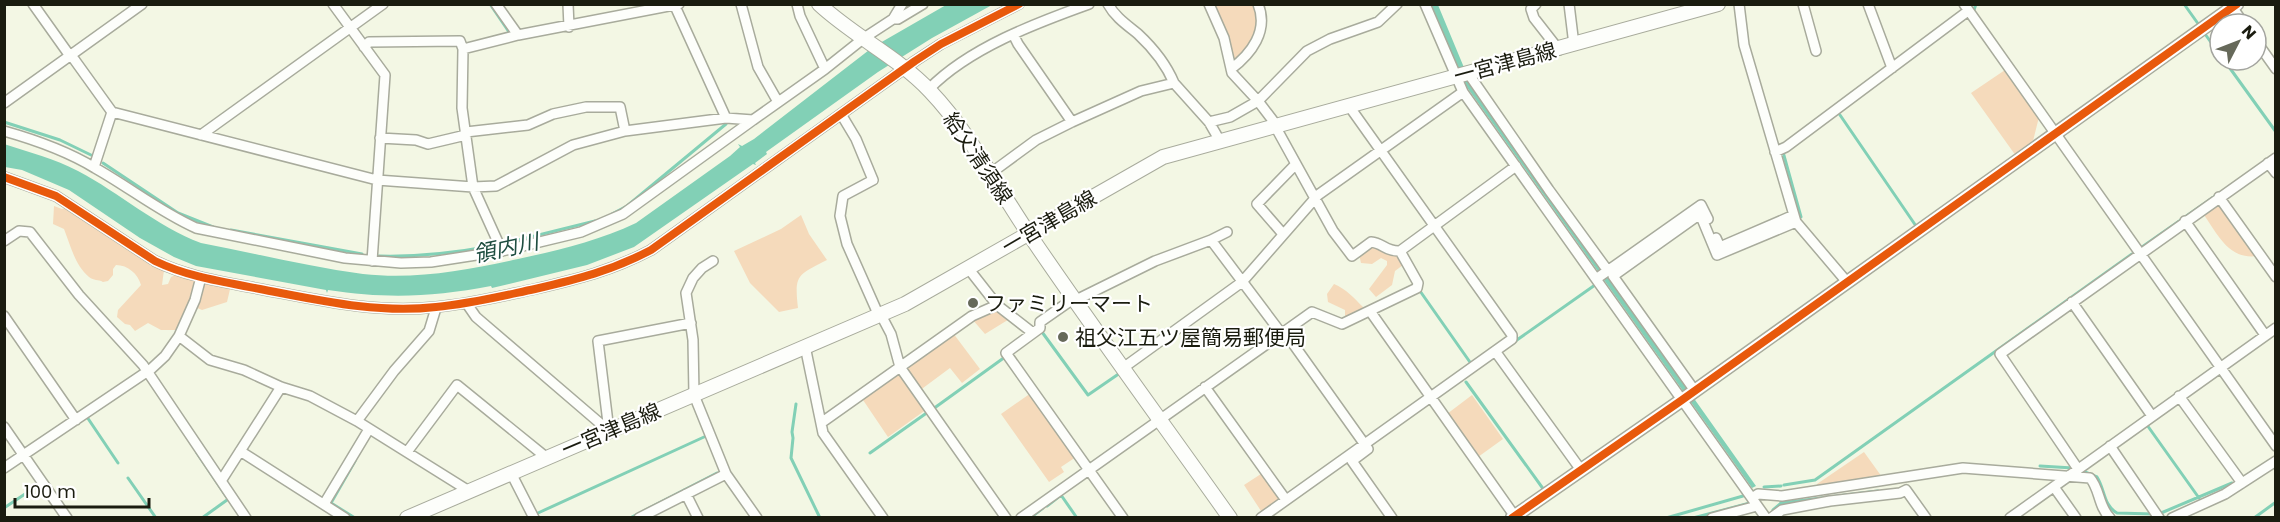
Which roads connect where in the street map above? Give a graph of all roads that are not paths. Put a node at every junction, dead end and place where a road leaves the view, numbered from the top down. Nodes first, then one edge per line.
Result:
1 (33, 4) edge
2 (142, 4) edge
3 (333, 4) edge
4 (383, 4) edge
5 (496, 4) edge
6 (568, 4) edge
7 (741, 4) edge
8 (797, 4) edge
9 (819, 4) edge
10 (902, 4) edge
11 (923, 4) edge
12 (1019, 4) edge
13 (1089, 4) edge
14 (1108, 4) edge
15 (1209, 4) edge
16 (1258, 4) edge
17 (1396, 4) edge
18 (1425, 4) edge
19 (1536, 4) edge
20 (1569, 4) edge
21 (1719, 4) edge
22 (1739, 4) edge
23 (1803, 4) edge
24 (1868, 4) edge
25 (676, 5) edge
26 (2233, 6) edge
27 (1966, 8) edge
28 (893, 19) junction
29 (569, 27) junction
30 (350, 28) junction
31 (1013, 34) junction
32 (518, 36) junction
33 (866, 39) junction
34 (1574, 45) junction
35 (364, 47) junction
36 (463, 49) junction
37 (1560, 50) junction
38 (1816, 51) dead end
39 (71, 56) junction
40 (902, 68) junction
41 (1892, 68) junction
42 (825, 69) junction
43 (1231, 69) junction
44 (1463, 74) junction
45 (1174, 83) junction
46 (929, 89) junction
47 (1463, 92) junction
48 (1258, 101) junction
49 (778, 102) junction
50 (4, 103) edge
51 (1349, 106) junction
52 (112, 112) junction
53 (841, 114) junction
54 (726, 118) junction
55 (753, 120) junction
56 (1072, 122) junction
57 (1209, 122) junction
58 (1276, 126) junction
59 (4, 131) edge
60 (625, 131) junction
61 (466, 134) junction
62 (2055, 134) junction
63 (201, 135) junction
64 (380, 138) junction
65 (1220, 141) junction
66 (1380, 149) junction
67 (1775, 152) junction
68 (2272, 160) edge
69 (1295, 165) junction
70 (1516, 166) junction
71 (94, 167) junction
72 (991, 173) junction
73 (2276, 173) edge
74 (4, 177) edge
75 (377, 180) junction
76 (473, 188) junction
77 (1315, 197) junction
78 (2219, 197) junction
79 (1795, 219) junction
80 (2185, 221) junction
81 (1434, 226) junction
82 (1227, 232) dead end
83 (1283, 234) junction
84 (1029, 235) junction
85 (1211, 240) junction
86 (4, 241) edge
87 (502, 251) junction
88 (1400, 251) junction
89 (2139, 254) junction
90 (372, 261) junction
91 (713, 261) dead end
92 (968, 268) junction
93 (1607, 273) junction
94 (201, 278) junction
95 (2276, 278) edge
96 (1242, 282) junction
97 (1846, 282) junction
98 (1074, 300) junction
99 (2072, 302) junction
100 (467, 304) junction
101 (997, 305) junction
102 (435, 308) junction
103 (1370, 311) junction
104 (880, 315) junction
105 (4, 316) edge
106 (691, 323) junction
107 (2276, 328) edge
108 (1282, 332) junction
109 (1033, 333) junction
110 (2265, 335) junction
111 (179, 336) junction
112 (805, 346) junction
113 (1496, 351) junction
114 (900, 367) junction
115 (2220, 367) junction
116 (1123, 368) junction
117 (146, 372) junction
118 (281, 387) junction
119 (1205, 387) junction
120 (694, 394) junction
121 (1688, 395) junction
122 (2180, 396) junction
123 (1431, 397) junction
124 (2152, 416) junction
125 (1160, 419) junction
126 (76, 420) junction
127 (357, 421) junction
128 (821, 423) junction
129 (4, 427) edge
130 (369, 429) junction
131 (609, 431) junction
132 (1365, 445) junction
133 (2110, 446) junction
134 (2276, 446) edge
135 (240, 451) junction
136 (407, 452) junction
137 (24, 455) junction
138 (547, 458) junction
139 (2276, 461) edge
140 (4, 468) edge
141 (2078, 469) junction
142 (1089, 470) junction
143 (1581, 470) junction
144 (511, 473) junction
145 (726, 474) junction
146 (2069, 476) junction
147 (220, 481) junction
148 (2242, 483) junction
149 (2054, 487) junction
150 (469, 491) junction
151 (686, 494) junction
152 (1286, 500) junction
153 (324, 504) junction
154 (1761, 512) edge
155 (1514, 517) edge
156 (67, 518) edge
157 (246, 518) edge
158 (345, 518) edge
159 (407, 518) edge
160 (534, 518) edge
161 (639, 518) edge
162 (698, 518) edge
163 (758, 518) edge
164 (883, 518) edge
165 (1006, 518) edge
166 (1021, 518) edge
167 (1123, 518) edge
168 (1230, 518) edge
169 (1261, 518) edge
170 (1392, 518) edge
171 (1712, 518) edge
172 (1926, 518) edge
173 (2010, 518) edge
174 (2076, 518) edge
175 (2109, 518) edge
176 (2159, 518) edge
177 (2172, 518) edge

1 - 39 street
2 - 39 street
3 - 30 street
4 - 30 street
5 - 32 street
6 - 29 street
7 - 49 street
8 - 42 street
9 - 33 main road, 給父清須線
10 - 28 street
11 - 28 street
12 - 40 street
13 - 31 street
14 - 45 street
15 - 43 street
16 - 43 street
17 - 48 street
18 - 44 street
19 - 37 street
20 - 34 street
21 - 34 main road, 一宮津島線
22 - 67 street
23 - 38 street
24 - 41 street
25 - 29 street
25 - 54 street
26 - 62 street
27 - 41 street
27 - 62 street
28 - 33 street
29 - 32 street
30 - 35 street
30 - 63 street
31 - 46 street
31 - 56 street
32 - 36 street
33 - 40 main road, 給父清須線
33 - 42 street
34 - 37 main road, 一宮津島線
35 - 36 street
35 - 64 street
36 - 61 street
37 - 44 main road, 一宮津島線
39 - 50 street
39 - 52 street
40 - 46 main road, 給父清須線
40 - 53 street
41 - 67 street
42 - 49 street
43 - 48 street
44 - 47 street
44 - 51 main road, 一宮津島線
44 - 93 street
45 - 56 street
45 - 57 street
46 - 72 main road, 給父清須線
47 - 66 street
47 - 70 street
48 - 57 street
48 - 58 street
49 - 55 street
51 - 58 main road, 一宮津島線
51 - 66 street
52 - 63 street
52 - 71 street
53 - 100 street
53 - 104 street
54 - 55 street
54 - 60 street
55 - 87 street
56 - 72 street
57 - 65 street
58 - 65 main road, 一宮津島線
58 - 69 street
59 - 71 street
60 - 61 street
60 - 76 street
61 - 64 street
61 - 76 street
62 - 89 street
62 - 97 street
63 - 75 street
64 - 75 street
65 - 84 main road, 一宮津島線
66 - 77 street
66 - 81 street
67 - 79 street
68 - 73 street
68 - 78 street
69 - 77 street
69 - 83 street
70 - 81 street
70 - 93 street
71 - 90 street
72 - 84 main road, 給父清須線
74 - 94 street
75 - 76 street
75 - 90 street
76 - 87 street
77 - 83 street
77 - 88 street
78 - 80 street
78 - 95 street
79 - 93 street
79 - 97 street
80 - 89 street
80 - 110 street
81 - 88 street
81 - 113 street
82 - 85 street
83 - 96 street
84 - 92 main road, 一宮津島線
84 - 98 main road, 給父清須線
85 - 96 street
85 - 98 street
86 - 117 street
87 - 90 street
88 - 103 street
89 - 99 street
89 - 115 street
91 - 106 street
92 - 101 street
92 - 104 main road, 一宮津島線
93 - 121 street
93 - 121 street
94 - 102 street
94 - 111 street
96 - 108 street
96 - 116 street
97 - 121 street
98 - 109 street
98 - 116 main road, 給父清須線
99 - 124 street
99 - 141 street
100 - 102 street
100 - 131 street
101 - 109 street
101 - 114 street
102 - 127 street
103 - 108 street
103 - 123 street
104 - 112 main road, 一宮津島線
104 - 114 street
105 - 126 street
106 - 120 street
106 - 131 street
107 - 110 street
108 - 119 street
108 - 132 street
109 - 142 street
110 - 115 street
111 - 117 street
111 - 118 street
112 - 120 main road, 一宮津島線
112 - 128 street
113 - 123 street
113 - 143 street
114 - 128 street
114 - 165 street
115 - 122 street
115 - 134 street
116 - 125 main road, 給父清須線
117 - 126 street
117 - 147 street
118 - 127 street
118 - 135 street
119 - 125 street
119 - 152 street
120 - 131 main road, 一宮津島線
120 - 145 street
121 - 143 street
121 - 154 street
122 - 124 street
122 - 148 street
123 - 132 street
123 - 155 street
124 - 133 street
125 - 142 street
125 - 168 main road, 給父清須線
126 - 137 street
127 - 130 street
128 - 164 street
129 - 137 street
130 - 136 street
130 - 153 street
131 - 138 main road, 一宮津島線
132 - 152 street
132 - 170 street
133 - 141 street
133 - 176 street
135 - 147 street
135 - 153 street
136 - 138 street
136 - 150 street
137 - 140 street
137 - 156 street
138 - 144 main road, 一宮津島線
139 - 148 street
141 - 146 street
142 - 166 street
142 - 167 street
143 - 155 street
144 - 150 main road, 一宮津島線
144 - 160 street
145 - 151 street
145 - 163 street
146 - 149 street
146 - 154 street
146 - 175 street
147 - 157 street
148 - 177 street
149 - 173 street
149 - 174 street
150 - 159 main road, 一宮津島線
151 - 161 street
151 - 162 street
152 - 169 street
153 - 158 street
154 - 171 street
154 - 172 street

